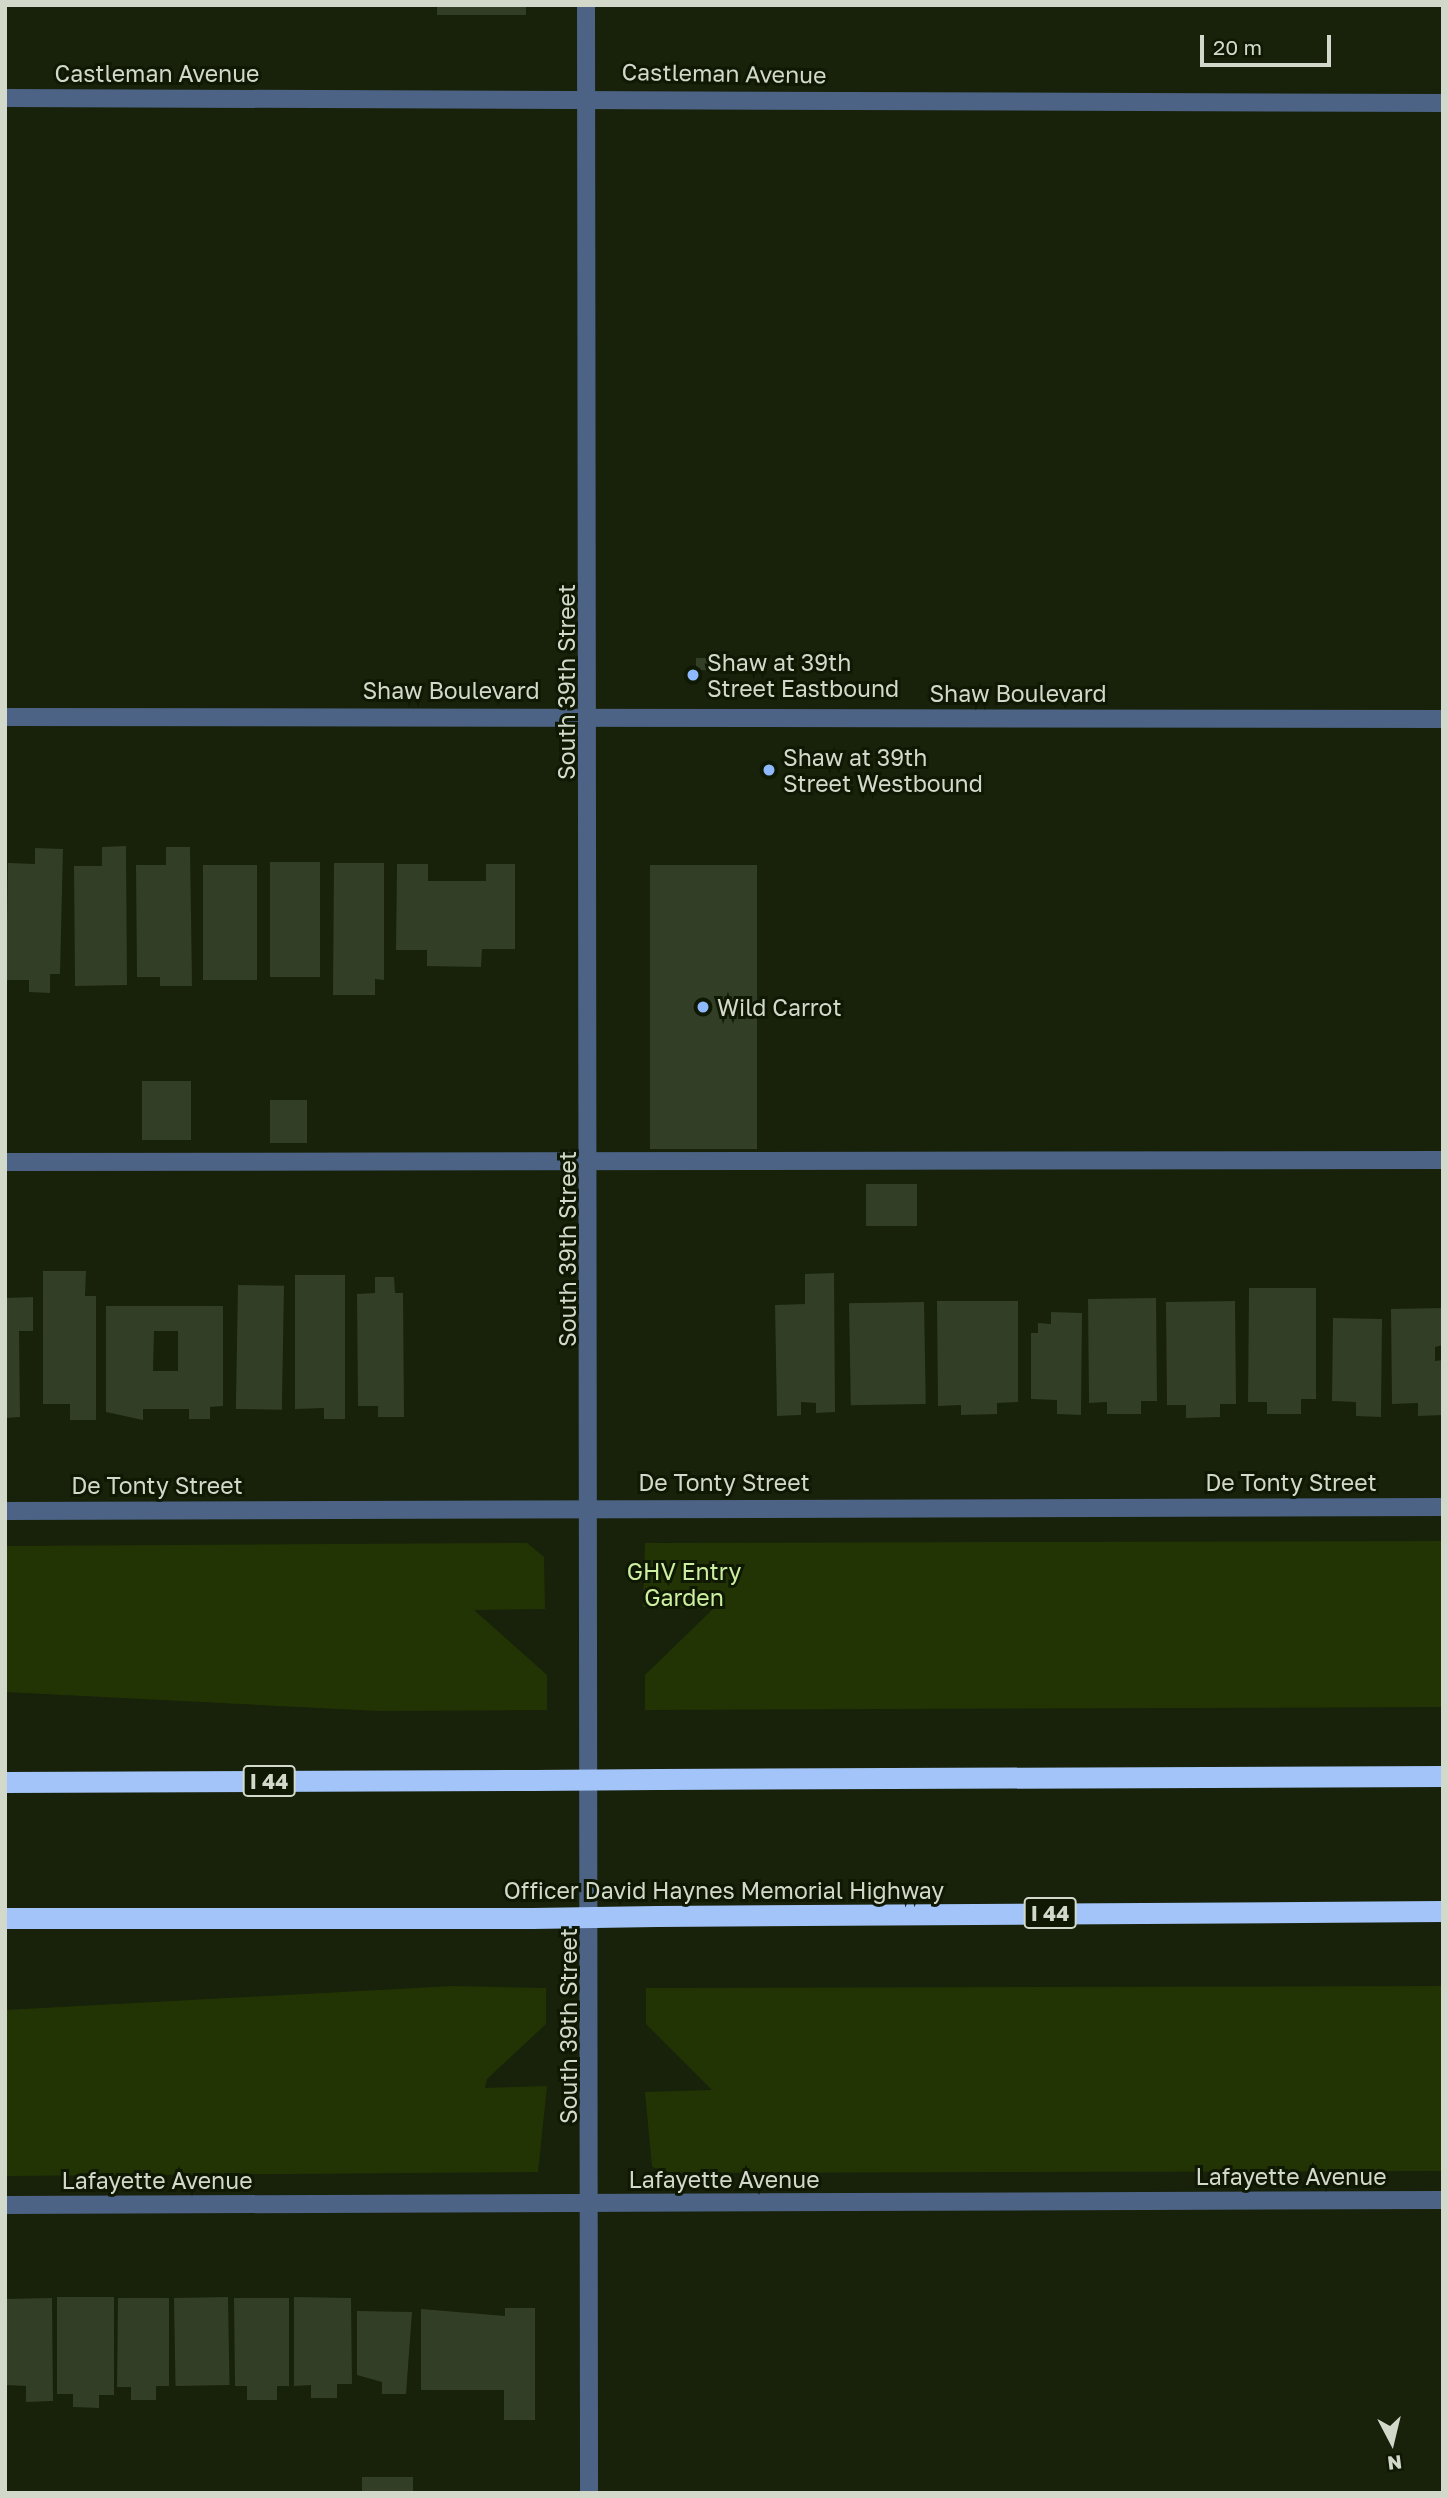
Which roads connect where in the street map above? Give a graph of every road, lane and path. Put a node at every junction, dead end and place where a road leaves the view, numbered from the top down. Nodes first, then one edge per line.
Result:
1 (586, 5) edge
2 (588, 95) junction
3 (5, 97) edge
4 (1443, 103) edge
5 (592, 715) junction
6 (5, 717) edge
7 (1443, 719) edge
8 (1443, 1160) edge
9 (5, 1161) edge
10 (592, 1163) junction
11 (590, 1506) junction
12 (1443, 1507) edge
13 (5, 1511) edge
14 (1443, 1776) edge
15 (5, 1782) edge
16 (1443, 1911) edge
17 (5, 1919) edge
18 (1443, 2200) edge
19 (594, 2204) junction
20 (5, 2205) edge
21 (589, 2493) edge

1 - 2 street, South 39th Street
2 - 3 street, Castleman Avenue
2 - 4 street, Castleman Avenue
2 - 5 street, South 39th Street
5 - 6 street, Shaw Boulevard
5 - 7 street, Shaw Boulevard
5 - 10 street, South 39th Street
8 - 10 street
9 - 10 street
10 - 11 street, South 39th Street
11 - 12 street, De Tonty Street
11 - 13 street, De Tonty Street
11 - 19 street, South 39th Street
14 - 15 highway, I 44, bridge
16 - 17 highway, Officer David Haynes Memorial Highway / I 44, bridge
18 - 19 street, Lafayette Avenue
19 - 20 street, Lafayette Avenue
19 - 21 street, South 39th Street

